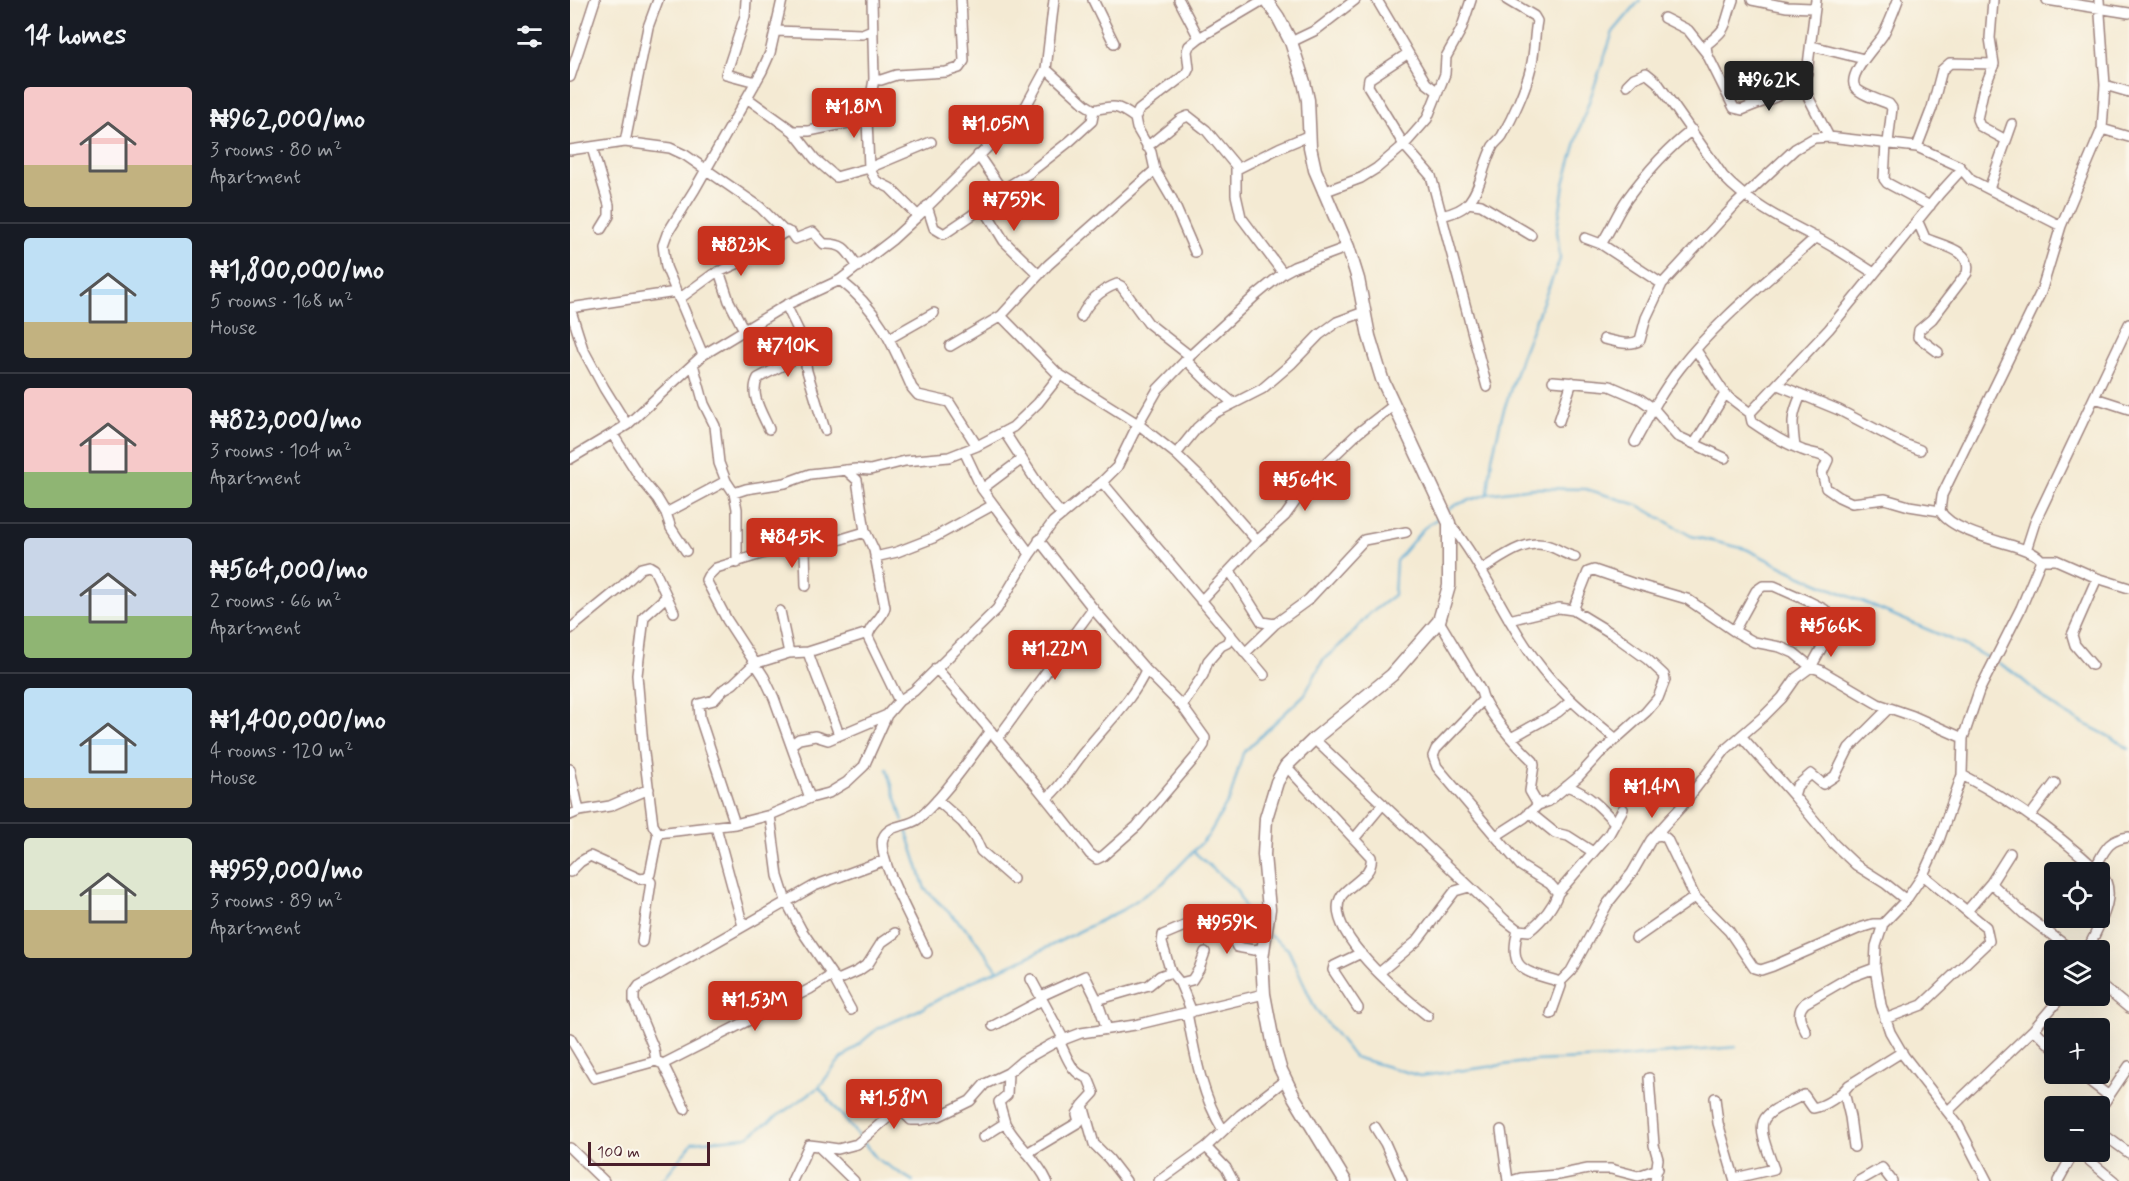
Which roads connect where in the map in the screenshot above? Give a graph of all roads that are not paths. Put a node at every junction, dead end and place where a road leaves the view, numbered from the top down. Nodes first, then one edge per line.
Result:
1 (595, 0) edge
2 (658, 0) edge
3 (746, 0) edge
4 (782, 0) edge
5 (872, 0) edge
6 (961, 0) edge
7 (1054, 0) edge
8 (1093, 0) edge
9 (1179, 0) edge
10 (1355, 0) edge
11 (1377, 0) edge
12 (1507, 0) edge
13 (1733, 0) edge
14 (1752, 0) edge
15 (1898, 0) edge
16 (1993, 0) edge
17 (2047, 0) edge
18 (1268, 1) edge
19 (1467, 3) edge
20 (1815, 3) edge
21 (1342, 4) edge
22 (2099, 4) edge
23 (2129, 13) edge
24 (1664, 18) dead end
25 (872, 30) junction
26 (775, 31) junction
27 (1199, 38) junction
28 (1291, 42) junction
29 (1114, 43) dead end
30 (1812, 46) junction
31 (1407, 54) junction
32 (1707, 54) junction
33 (1864, 59) junction
34 (1994, 64) junction
35 (1046, 69) junction
36 (570, 77) edge
37 (874, 79) junction
38 (756, 82) junction
39 (1801, 83) junction
40 (2105, 85) junction
41 (1627, 86) dead end
42 (1438, 92) junction
43 (2129, 92) edge
44 (747, 98) junction
45 (1094, 110) junction
46 (1135, 118) junction
47 (867, 119) junction
48 (2012, 124) dead end
49 (2102, 129) junction
50 (1692, 130) junction
51 (793, 131) junction
52 (1310, 135) junction
53 (1829, 137) junction
54 (2129, 137) edge
55 (2006, 140) junction
56 (626, 142) junction
57 (931, 142) dead end
58 (1887, 143) junction
59 (1404, 145) junction
60 (592, 147) junction
61 (1148, 147) junction
62 (1917, 147) junction
63 (570, 150) edge
64 (978, 155) junction
65 (868, 168) junction
66 (707, 169) junction
67 (1237, 169) junction
68 (1155, 170) junction
69 (1961, 170) junction
70 (1989, 189) junction
71 (1002, 190) junction
72 (1323, 192) junction
73 (1745, 197) junction
74 (1468, 203) junction
75 (927, 206) junction
76 (1930, 206) junction
77 (981, 209) junction
78 (918, 216) junction
79 (1441, 216) junction
80 (1918, 222) junction
81 (2061, 226) junction
82 (601, 230) dead end
83 (787, 231) junction
84 (1531, 235) dead end
85 (1816, 237) junction
86 (1585, 238) dead end
87 (1601, 244) junction
88 (1348, 247) junction
89 (1195, 252) dead end
90 (858, 267) junction
91 (719, 271) junction
92 (1283, 273) junction
93 (1874, 273) junction
94 (1039, 275) junction
95 (840, 280) junction
96 (1662, 284) junction
97 (678, 295) junction
98 (786, 305) junction
99 (570, 308) edge
100 (1364, 312) junction
101 (934, 313) dead end
102 (1001, 316) junction
103 (1081, 316) dead end
104 (2129, 324) edge
105 (744, 330) junction
106 (890, 338) junction
107 (1604, 339) dead end
108 (950, 346) dead end
109 (1696, 350) junction
110 (1938, 352) dead end
111 (805, 354) junction
112 (703, 355) junction
113 (1188, 358) junction
114 (693, 364) junction
115 (1060, 375) junction
116 (1553, 381) dead end
117 (1572, 382) junction
118 (1778, 386) junction
119 (1487, 387) dead end
120 (1725, 394) junction
121 (1801, 395) junction
122 (2095, 398) junction
123 (1233, 403) junction
124 (1394, 405) junction
125 (1653, 408) junction
126 (2129, 409) edge
127 (1750, 413) junction
128 (1559, 421) dead end
129 (1138, 424) junction
130 (627, 425) junction
131 (769, 429) dead end
132 (825, 430) dead end
133 (1005, 433) junction
134 (613, 435) junction
135 (1635, 442) dead end
136 (1695, 443) junction
137 (977, 446) junction
138 (1795, 447) junction
139 (1920, 450) dead end
140 (964, 451) junction
141 (1176, 454) junction
142 (1725, 458) dead end
143 (570, 459) edge
144 (1022, 459) junction
145 (846, 470) junction
146 (865, 470) junction
147 (858, 480) junction
148 (726, 481) junction
149 (1102, 482) junction
150 (982, 489) junction
151 (734, 493) junction
152 (993, 505) junction
153 (1940, 511) junction
154 (666, 513) junction
155 (1062, 515) junction
156 (1449, 523) junction
157 (865, 532) junction
158 (1406, 532) dead end
159 (1040, 540) junction
160 (1257, 541) junction
161 (805, 550) junction
162 (2026, 550) junction
163 (686, 551) dead end
164 (1030, 554) junction
165 (875, 557) junction
166 (1575, 557) dead end
167 (2041, 560) junction
168 (736, 563) junction
169 (1481, 570) junction
170 (1230, 571) junction
171 (2097, 578) junction
172 (806, 586) dead end
173 (2129, 588) edge
174 (666, 597) junction
175 (1201, 601) junction
176 (1092, 608) junction
177 (1573, 610) junction
178 (780, 611) dead end
179 (674, 612) dead end
180 (1509, 620) junction
181 (1439, 621) junction
182 (1275, 624) junction
183 (570, 629) edge
184 (1734, 631) junction
185 (868, 633) junction
186 (1231, 635) junction
187 (808, 652) junction
188 (789, 653) junction
189 (1245, 653) junction
190 (754, 664) junction
191 (2092, 665) dead end
192 (1810, 667) junction
193 (936, 668) junction
194 (1146, 670) junction
195 (1264, 675) dead end
196 (1483, 700) junction
197 (899, 701) junction
198 (1571, 701) junction
199 (1182, 706) junction
200 (1889, 708) junction
201 (887, 715) junction
202 (995, 734) junction
203 (839, 735) junction
204 (1742, 736) junction
205 (1511, 738) junction
206 (1963, 738) junction
207 (1314, 739) junction
208 (1616, 739) junction
209 (792, 744) junction
210 (1286, 766) junction
211 (570, 769) edge
212 (1962, 775) junction
213 (2055, 783) dead end
214 (1567, 786) junction
215 (649, 789) junction
216 (1794, 795) junction
217 (810, 798) junction
218 (1047, 798) junction
219 (937, 800) junction
220 (1383, 804) junction
221 (1538, 805) junction
222 (1623, 809) dead end
223 (1529, 812) junction
224 (574, 813) edge
225 (770, 815) junction
226 (2030, 816) junction
227 (1616, 823) junction
228 (735, 824) junction
229 (716, 827) junction
230 (658, 833) junction
231 (1496, 836) junction
232 (1655, 836) junction
233 (2129, 837) edge
234 (1354, 839) junction
235 (1593, 852) junction
236 (2010, 853) dead end
237 (885, 860) junction
238 (2086, 862) edge
239 (2102, 862) edge
240 (570, 872) edge
241 (1923, 874) junction
242 (646, 878) junction
243 (1013, 879) dead end
244 (1991, 883) junction
245 (1469, 887) junction
246 (1558, 893) junction
247 (1695, 897) junction
248 (1906, 900) junction
249 (786, 901) junction
250 (1967, 911) junction
251 (1883, 924) junction
252 (743, 926) junction
253 (1518, 930) junction
254 (895, 933) dead end
255 (1636, 938) dead end
256 (2058, 940) edge
257 (642, 942) dead end
258 (1264, 948) junction
259 (927, 952) dead end
260 (1204, 952) dead end
261 (1360, 953) junction
262 (1875, 968) junction
263 (1171, 972) junction
264 (1379, 974) junction
265 (832, 975) junction
266 (1031, 979) dead end
267 (1560, 982) junction
268 (1180, 983) junction
269 (2110, 992) edge
270 (1264, 994) junction
271 (1041, 998) junction
272 (1097, 1000) junction
273 (2054, 1006) edge
274 (1358, 1008) dead end
275 (2129, 1008) edge
276 (851, 1010) dead end
277 (1190, 1013) junction
278 (1551, 1014) dead end
279 (1428, 1016) dead end
280 (1885, 1018) junction
281 (993, 1026) dead end
282 (1107, 1029) junction
283 (2034, 1029) junction
284 (1806, 1032) dead end
285 (570, 1038) edge
286 (2044, 1039) edge
287 (1062, 1040) junction
288 (1902, 1052) junction
289 (659, 1063) junction
290 (2129, 1069) edge
291 (1008, 1073) junction
292 (1648, 1078) dead end
293 (1285, 1080) junction
294 (2093, 1084) edge
295 (1844, 1092) junction
296 (2109, 1096) joint
297 (1715, 1098) dead end
298 (1083, 1105) junction
299 (685, 1109) dead end
300 (1948, 1111) junction
301 (1005, 1123) junction
302 (1375, 1127) dead end
303 (1223, 1130) junction
304 (1501, 1130) dead end
305 (983, 1137) dead end
306 (2110, 1139) edge
307 (818, 1146) junction
308 (1206, 1147) junction
309 (1854, 1147) dead end
310 (571, 1150) edge
311 (1027, 1153) junction
312 (2129, 1153) edge
313 (2070, 1162) edge
314 (2090, 1162) edge
315 (1658, 1169) junction
316 (1734, 1180) edge
317 (604, 1181) edge
318 (792, 1181) edge
319 (854, 1181) edge
320 (1047, 1181) edge
321 (1126, 1181) edge
322 (1159, 1181) edge
323 (1233, 1181) edge
324 (1345, 1181) edge
325 (1402, 1181) edge
326 (1510, 1181) edge
327 (1655, 1181) edge
328 (1859, 1181) edge
329 (1892, 1181) edge
330 (1987, 1181) edge
331 (2058, 1181) edge
332 (2114, 1181) edge

1 - 36 street
2 - 56 street
3 - 38 street
4 - 26 street
5 - 25 street
6 - 37 street
7 - 35 street
8 - 29 street
9 - 27 street
10 - 21 street
11 - 31 street
12 - 74 street
13 - 32 street
14 - 20 street
15 - 33 street
16 - 34 street
17 - 22 street
18 - 27 street
18 - 28 street
19 - 42 street
20 - 30 street
21 - 28 street
22 - 23 street
22 - 40 street
24 - 32 street
25 - 26 street
25 - 37 street
26 - 38 street
27 - 46 street
28 - 52 street
30 - 33 street
30 - 39 street
31 - 42 street
31 - 59 street
32 - 39 street
33 - 58 street
34 - 55 street
34 - 62 street
35 - 45 street
35 - 64 street
37 - 47 street
38 - 44 street
39 - 53 street
40 - 43 street
40 - 49 street
41 - 50 street
42 - 59 street
44 - 51 street
44 - 66 street
45 - 46 street
45 - 71 street
46 - 61 street
47 - 51 street
47 - 65 street
48 - 55 street
49 - 54 street
49 - 81 street
50 - 73 street
50 - 87 street
51 - 65 street
52 - 67 street
52 - 72 street
53 - 58 street
53 - 73 street
55 - 70 street
56 - 60 street
56 - 66 street
57 - 65 street
58 - 62 street
58 - 76 street
59 - 72 street
59 - 79 street
60 - 63 street
60 - 82 street
61 - 67 street
61 - 68 street
62 - 69 street
64 - 71 street
64 - 75 street
65 - 78 street
66 - 83 street
66 - 97 street
67 - 92 street
68 - 89 street
68 - 94 street
69 - 70 street
69 - 76 street
70 - 81 street
71 - 77 street
72 - 88 street
73 - 85 street
73 - 96 street
74 - 79 street
74 - 84 street
75 - 77 street
75 - 78 street
76 - 80 street
77 - 94 street
78 - 90 street
79 - 119 street
80 - 93 street
80 - 110 street
81 - 153 street
83 - 90 street
83 - 91 street
85 - 93 street
85 - 109 street
86 - 87 street
87 - 96 street
88 - 92 street
88 - 100 street
90 - 95 street
91 - 97 street
91 - 105 street
92 - 113 street
93 - 118 street
94 - 102 street
95 - 98 street
95 - 106 street
96 - 107 street
97 - 99 street
97 - 112 street
98 - 105 street
98 - 111 street
99 - 130 street
100 - 123 street
100 - 124 street
101 - 106 street
102 - 108 street
102 - 115 street
103 - 113 street
104 - 122 street
105 - 112 street
106 - 137 street
109 - 120 street
109 - 125 street
111 - 131 street
111 - 132 street
112 - 114 street
113 - 123 street
113 - 129 street
114 - 130 street
114 - 148 street
115 - 129 street
115 - 133 street
116 - 117 street
117 - 125 street
117 - 128 street
118 - 121 street
118 - 127 street
120 - 127 street
120 - 136 street
121 - 138 street
121 - 139 street
122 - 126 street
122 - 162 street
123 - 141 street
124 - 156 street
124 - 160 street
125 - 135 street
125 - 136 street
127 - 138 street
129 - 141 street
129 - 149 street
130 - 134 street
133 - 137 street
133 - 144 street
134 - 143 street
134 - 154 street
136 - 142 street
137 - 140 street
138 - 153 street
140 - 146 street
140 - 150 street
141 - 160 street
144 - 150 street
144 - 155 street
145 - 146 street
145 - 147 street
145 - 151 street
146 - 147 street
147 - 157 street
148 - 151 street
148 - 154 street
149 - 155 street
149 - 175 street
150 - 152 street
151 - 168 street
152 - 164 street
152 - 165 street
153 - 162 street
154 - 163 street
155 - 159 street
156 - 169 street
156 - 181 street
157 - 161 street
157 - 165 street
158 - 182 street
159 - 164 street
159 - 176 street
160 - 170 street
161 - 168 street
161 - 172 street
162 - 167 street
164 - 193 street
165 - 185 street
166 - 169 street
167 - 171 street
167 - 206 street
168 - 190 street
169 - 180 street
170 - 175 street
170 - 182 street
171 - 173 street
171 - 191 street
174 - 179 street
174 - 183 street
174 - 215 street
175 - 186 street
176 - 194 street
176 - 202 street
177 - 180 street
177 - 184 street
177 - 208 street
178 - 188 street
180 - 198 street
181 - 196 street
181 - 207 street
182 - 189 street
184 - 192 street
184 - 192 street
185 - 187 street
185 - 197 street
186 - 189 street
186 - 199 street
187 - 188 street
187 - 203 street
188 - 190 street
189 - 195 street
190 - 209 street
190 - 228 street
192 - 200 street
192 - 204 street
193 - 197 street
193 - 202 street
194 - 199 street
194 - 218 street
196 - 205 street
196 - 231 street
197 - 201 street
198 - 205 street
198 - 208 street
199 - 218 street
200 - 206 street
200 - 216 street
201 - 203 street
201 - 217 street
202 - 218 street
202 - 219 street
203 - 209 street
204 - 216 street
204 - 232 street
205 - 221 street
206 - 212 street
207 - 210 street
207 - 220 street
208 - 214 street
209 - 217 street
210 - 234 street
210 - 258 street
211 - 224 street
212 - 226 street
212 - 241 street
213 - 226 street
214 - 221 street
214 - 227 street
215 - 224 street
215 - 230 street
216 - 248 street
217 - 225 street
219 - 237 street
219 - 243 street
220 - 234 street
220 - 245 street
221 - 223 street
222 - 227 street
223 - 231 street
223 - 235 street
225 - 228 street
225 - 249 street
226 - 238 street
227 - 235 street
228 - 229 street
229 - 230 street
229 - 252 street
230 - 242 street
231 - 246 street
232 - 247 street
232 - 267 street
233 - 239 street
234 - 261 street
235 - 246 street
236 - 244 street
237 - 249 street
237 - 259 street
240 - 242 street
241 - 248 street
241 - 250 street
242 - 257 street
244 - 250 street
244 - 256 street
245 - 253 street
245 - 264 street
246 - 253 street
247 - 251 street
247 - 255 street
248 - 251 street
249 - 252 street
249 - 265 street
250 - 280 street
251 - 262 street
252 - 289 street
253 - 267 street
254 - 265 street
258 - 263 street
258 - 270 street
260 - 268 street
261 - 264 street
261 - 274 street
262 - 280 street
262 - 284 street
263 - 268 street
263 - 272 street
264 - 279 street
265 - 276 street
265 - 289 street
266 - 271 street
267 - 278 street
268 - 277 street
269 - 275 street
270 - 277 street
270 - 293 street
271 - 272 street
271 - 281 street
271 - 287 street
272 - 282 street
273 - 283 street
277 - 282 street
277 - 303 street
280 - 288 street
282 - 287 street
283 - 286 street
283 - 300 street
285 - 289 street
287 - 291 street
287 - 298 street
288 - 295 street
288 - 300 street
289 - 299 street
290 - 296 street
291 - 301 street
291 - 307 street
292 - 315 street
293 - 303 street
293 - 324 street
294 - 296 street
295 - 309 street
295 - 316 street
297 - 316 street
298 - 311 street
298 - 321 street
300 - 330 street
301 - 305 street
301 - 311 street
302 - 325 street
303 - 308 street
304 - 326 street
306 - 312 street
307 - 318 street
307 - 319 street
308 - 322 street
308 - 323 street
310 - 317 street
311 - 320 street
313 - 331 street
314 - 332 street
315 - 326 street
315 - 327 street
328 - 329 street

